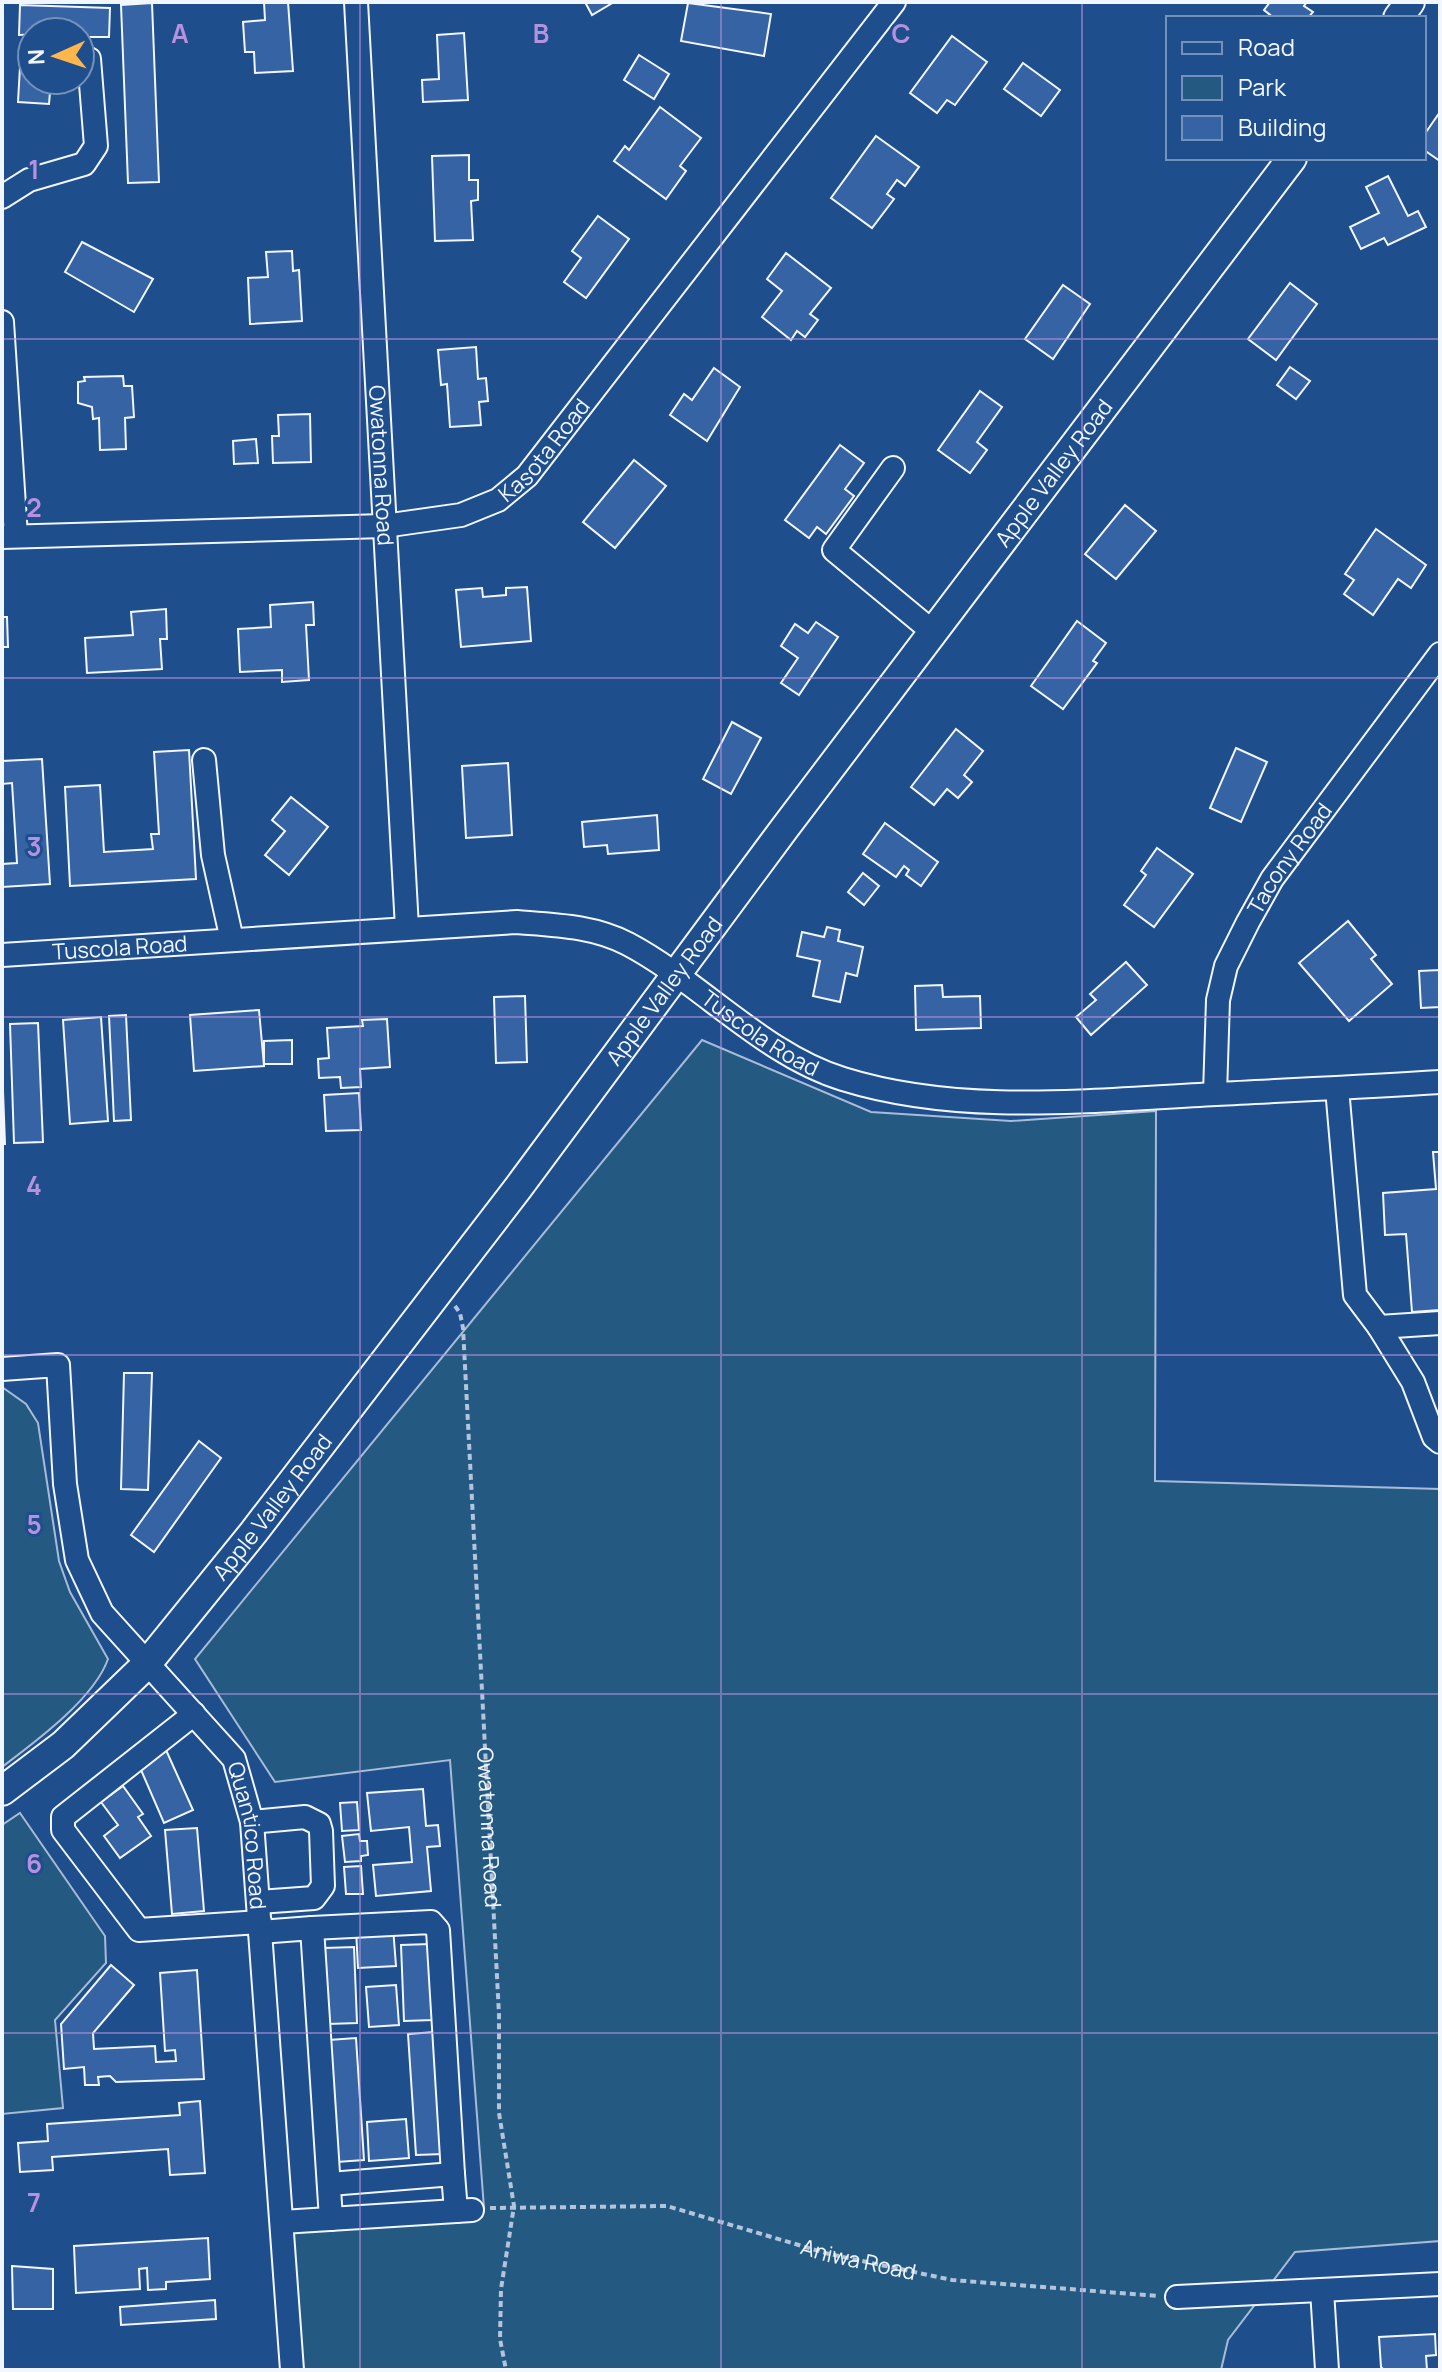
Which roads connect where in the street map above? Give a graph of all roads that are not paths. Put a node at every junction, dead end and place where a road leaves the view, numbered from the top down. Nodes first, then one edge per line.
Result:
1 (356, 2) edge
2 (891, 3) edge
3 (92, 96) edge
4 (1290, 160) edge
5 (2, 197) edge
6 (2, 322) edge
7 (893, 468) dead end
8 (384, 526) junction
9 (9, 537) edge
10 (933, 632) junction
11 (1440, 654) edge
12 (204, 760) dead end
13 (407, 928) junction
14 (232, 940) junction
15 (2, 955) edge
16 (674, 975) junction
17 (1440, 1082) edge
18 (1337, 1088) junction
19 (1215, 1094) junction
20 (1440, 1323) edge
21 (1379, 1327) junction
22 (2, 1369) edge
23 (1440, 1442) edge
24 (146, 1665) junction
25 (194, 1714) junction
26 (2, 1791) edge
27 (252, 1822) junction
28 (260, 1918) junction
29 (312, 1928) junction
30 (453, 2174) junction
31 (330, 2184) junction
32 (331, 2219) junction
33 (282, 2222) junction
34 (1440, 2284) edge
35 (1322, 2290) junction
36 (1177, 2297) road end
37 (292, 2370) edge
38 (1327, 2370) edge

1 - 8 street, Owatonna Road
2 - 8 street, Kasota Road
3 - 5 street
4 - 10 main road, Apple Valley Road
6 - 9 street
7 - 10 street
8 - 9 street, Kasota Road
8 - 13 street, Owatonna Road
10 - 16 main road, Apple Valley Road
11 - 19 street, Tacony Road
12 - 14 street
13 - 14 street, Tuscola Road
13 - 16 street, Tuscola Road
14 - 15 street, Tuscola Road
16 - 19 street, Tuscola Road
16 - 24 main road, Apple Valley Road
17 - 18 street, Tuscola Road
18 - 19 street, Tuscola Road
18 - 21 street
20 - 21 street
21 - 23 street
22 - 24 street, Quantico Road
24 - 25 street, Quantico Road
24 - 26 main road, Apple Valley Road
25 - 27 street, Quantico Road
25 - 28 street
27 - 28 street, Quantico Road
27 - 28 street
28 - 29 street
28 - 33 street, Quantico Road
29 - 30 street
29 - 31 street
30 - 31 street
30 - 32 street
31 - 32 street
32 - 33 street
33 - 37 street, Quantico Road
34 - 35 street
35 - 36 street
35 - 38 street

